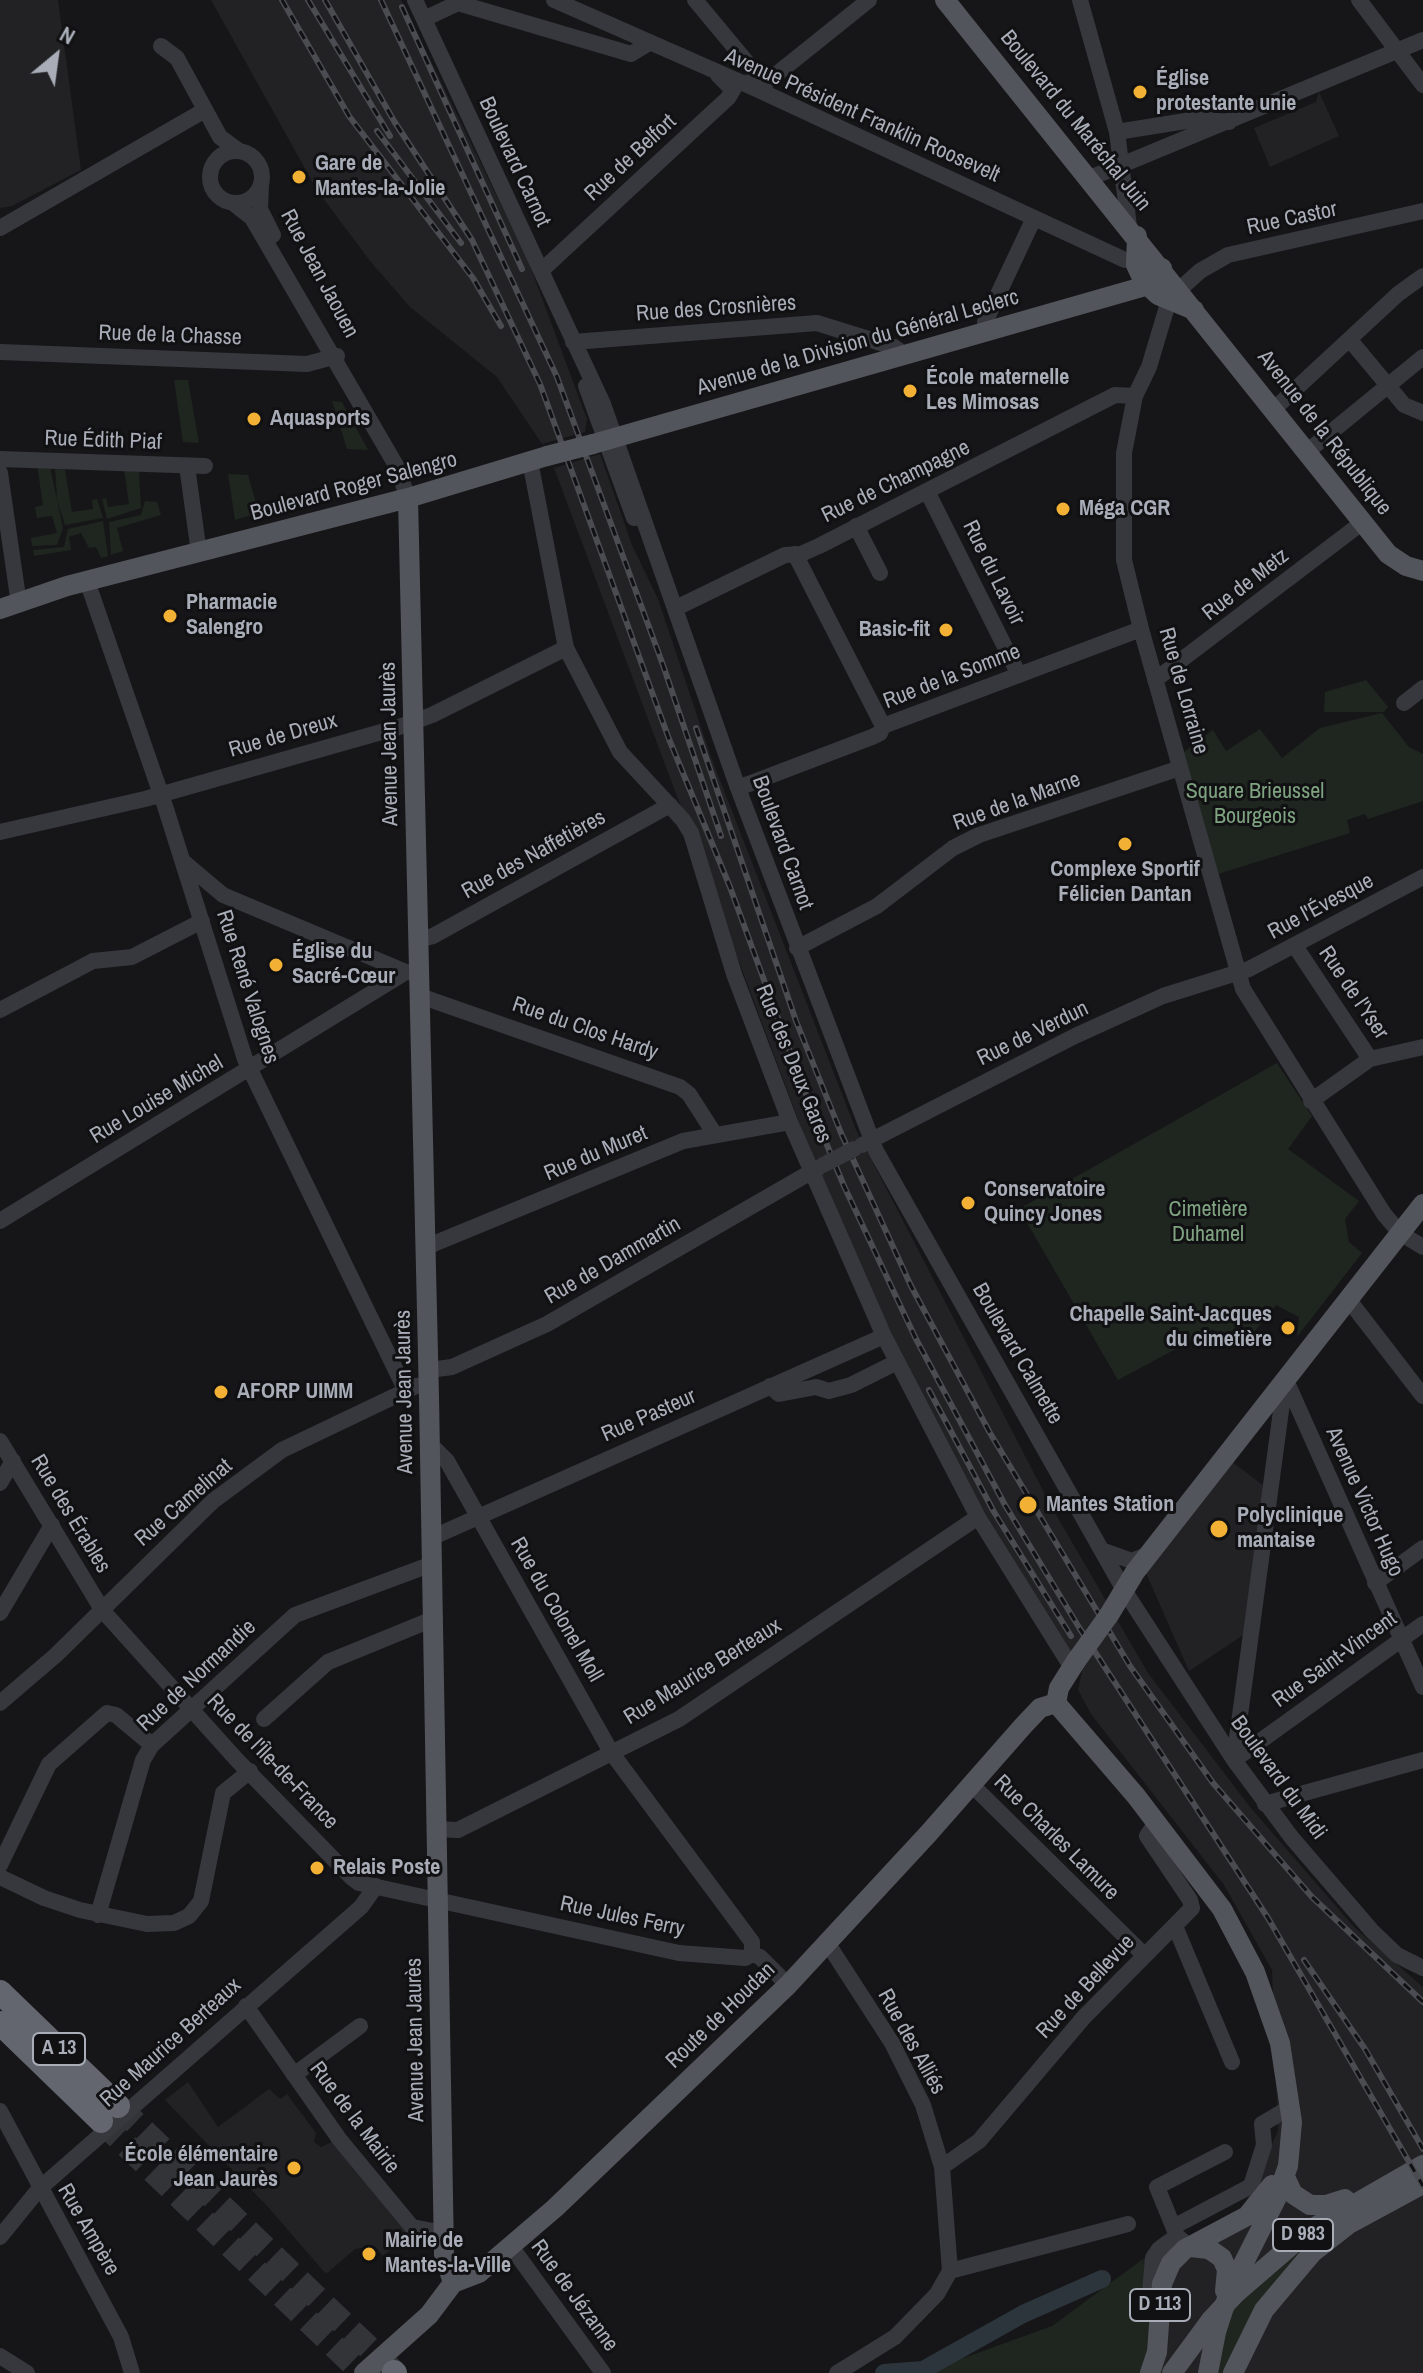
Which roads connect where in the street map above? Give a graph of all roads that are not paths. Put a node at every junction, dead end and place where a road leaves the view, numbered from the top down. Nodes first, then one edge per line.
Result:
1 (415, 0) edge
2 (554, 0) edge
3 (695, 0) edge
4 (869, 0) edge
5 (945, 0) edge
6 (1359, 0) edge
7 (1077, 4) edge
8 (424, 19) junction
9 (1423, 40) edge
10 (649, 43) junction
11 (1397, 51) junction
12 (718, 74) junction
13 (756, 84) junction
14 (1423, 85) edge
15 (200, 113) junction
16 (1231, 122) junction
17 (1117, 132) junction
18 (239, 151) junction
19 (213, 164) junction
20 (1122, 168) junction
21 (1090, 178) junction
22 (261, 184) junction
23 (233, 203) junction
24 (1423, 211) edge
25 (1034, 218) junction
26 (0, 228) edge
27 (1133, 231) junction
28 (541, 271) junction
29 (1423, 276) edge
30 (1155, 284) junction
31 (987, 331) junction
32 (1350, 340) junction
33 (573, 342) junction
34 (0, 352) edge
35 (905, 355) junction
36 (335, 357) junction
37 (1423, 357) edge
38 (1386, 386) junction
39 (1135, 396) junction
40 (1274, 409) junction
41 (1423, 413) edge
42 (604, 441) junction
43 (1308, 451) junction
44 (0, 459) edge
45 (538, 459) junction
46 (187, 466) junction
47 (205, 466) dead end
48 (0, 473) edge
49 (927, 491) junction
50 (408, 498) junction
51 (1363, 522) junction
52 (856, 526) junction
53 (199, 553) junction
54 (795, 554) junction
55 (1423, 571) edge
56 (880, 573) dead end
57 (88, 586) junction
58 (19, 604) edge
59 (676, 608) junction
60 (1141, 629) junction
61 (566, 648) junction
62 (1019, 675) junction
63 (1155, 680) junction
64 (413, 722) junction
65 (883, 726) junction
66 (1180, 768) junction
67 (738, 788) junction
68 (161, 794) junction
69 (670, 805) junction
70 (0, 832) edge
71 (183, 862) junction
72 (1423, 877) edge
73 (223, 895) junction
74 (196, 903) junction
75 (202, 921) junction
76 (418, 940) junction
77 (1295, 946) junction
78 (797, 948) junction
79 (412, 972) junction
80 (1238, 972) junction
81 (420, 996) junction
82 (0, 1010) edge
83 (1423, 1047) edge
84 (1370, 1059) junction
85 (250, 1069) junction
86 (1311, 1101) junction
87 (790, 1122) junction
88 (714, 1133) junction
89 (871, 1140) junction
90 (854, 1149) joint
91 (817, 1168) junction
92 (1423, 1204) edge
93 (0, 1221) edge
94 (1400, 1233) junction
95 (426, 1247) junction
96 (1423, 1247) edge
97 (1348, 1299) junction
98 (884, 1336) junction
99 (897, 1362) junction
100 (429, 1377) junction
101 (1285, 1378) junction
102 (770, 1386) junction
103 (406, 1391) junction
104 (1423, 1396) edge
105 (1300, 1411) junction
106 (1279, 1416) junction
107 (0, 1441) edge
108 (430, 1444) junction
109 (13, 1461) junction
110 (0, 1483) edge
111 (978, 1517) junction
112 (478, 1518) junction
113 (52, 1525) junction
114 (431, 1538) junction
115 (1423, 1548) edge
116 (1104, 1551) junction
117 (1149, 1554) junction
118 (432, 1564) junction
119 (1375, 1583) junction
120 (1124, 1590) junction
121 (103, 1611) junction
122 (0, 1613) edge
123 (433, 1619) junction
124 (1423, 1624) edge
125 (1401, 1639) junction
126 (1074, 1664) junction
127 (1423, 1687) edge
128 (0, 1703) edge
129 (1060, 1708) junction
130 (192, 1710) junction
131 (264, 1719) dead end
132 (152, 1745) junction
133 (611, 1752) junction
134 (1234, 1760) junction
135 (1423, 1760) edge
136 (250, 1771) junction
137 (972, 1785) junction
138 (1265, 1804) junction
139 (1152, 1819) junction
140 (436, 1829) junction
141 (0, 1865) edge
142 (0, 1877) edge
143 (376, 1886) junction
144 (437, 1900) junction
145 (98, 1915) junction
146 (1175, 1926) junction
147 (828, 1944) junction
148 (752, 1954) junction
149 (1144, 1955) junction
150 (1423, 1968) edge
151 (788, 1985) junction
152 (0, 1992) edge
153 (246, 2006) junction
154 (0, 2023) edge
155 (360, 2026) dead end
156 (1232, 2062) dead end
157 (294, 2075) junction
158 (0, 2111) edge
159 (1288, 2112) junction
160 (1225, 2152) dead end
161 (1423, 2165) edge
162 (942, 2167) junction
163 (1285, 2177) junction
164 (1423, 2184) edge
165 (1380, 2188) junction
166 (39, 2189) junction
167 (1128, 2224) dead end
168 (444, 2233) junction
169 (0, 2237) edge
170 (1181, 2237) junction
171 (510, 2245) junction
172 (950, 2271) junction
173 (453, 2283) junction
174 (1213, 2327) junction
175 (0, 2356) edge
176 (27, 2373) edge
177 (132, 2373) edge
178 (364, 2373) edge
179 (603, 2373) edge
180 (837, 2373) edge
181 (1150, 2373) edge
182 (1172, 2373) edge
183 (1208, 2373) edge
184 (1233, 2373) edge

1 - 8 street, Boulevard Carnot
2 - 10 street, Avenue Président Franklin Roosevelt
3 - 13 street
4 - 13 street
5 - 21 main road, Boulevard du Maréchal Juin
6 - 11 street
7 - 17 street
8 - 10 street
8 - 28 street, Boulevard Carnot
9 - 11 street
10 - 12 street, Avenue Président Franklin Roosevelt
11 - 14 street
11 - 16 street
12 - 13 street, Avenue Président Franklin Roosevelt
12 - 28 street, Rue de Belfort
13 - 25 street, Avenue Président Franklin Roosevelt
15 - 18 street
15 - 19 street
15 - 26 street
16 - 17 street
16 - 20 street
17 - 20 street
18 - 19 street
18 - 22 street
19 - 23 street
20 - 21 street
20 - 27 street
21 - 27 main road, Boulevard du Maréchal Juin
22 - 23 street
22 - 36 street, Rue Jean Jaouen
23 - 36 street, Rue Jean Jaouen
24 - 30 street, Rue Castor
25 - 30 street, Avenue Président Franklin Roosevelt
25 - 31 street
27 - 30 main road, Boulevard du Maréchal Juin
28 - 33 street, Boulevard Carnot
29 - 32 street
30 - 31 main road, Avenue de la Division du Général Leclerc
30 - 39 street, Rue de Lorraine
30 - 40 main road, Avenue de la République
31 - 35 main road, Avenue de la Division du Général Leclerc
32 - 38 street
32 - 40 street
33 - 35 street, Rue des Crosnières
33 - 42 street, Boulevard Carnot
34 - 36 street, Rue de la Chasse
35 - 42 main road, Avenue de la Division du Général Leclerc
36 - 50 street, Rue Jean Jaouen
37 - 38 street
38 - 41 street
38 - 43 street
39 - 49 street, Rue de Champagne
39 - 60 street, Rue de Lorraine
40 - 43 main road, Avenue de la République
42 - 45 main road, Avenue de la Division du Général Leclerc, bridge
42 - 59 street, Boulevard Carnot
43 - 51 main road, Avenue de la République
44 - 46 street, Rue Édith Piaf
45 - 50 main road, Boulevard Roger Salengro
45 - 61 street, Rue des Deux Gares
46 - 47 street, Rue Édith Piaf
46 - 53 street
48 - 58 street
49 - 52 street, Rue de Champagne
49 - 62 street, Rue du Lavoir
50 - 53 main road, Boulevard Roger Salengro
50 - 64 main road, Avenue Jean Jaurès
51 - 55 main road, Avenue de la République
51 - 63 street, Rue de Metz
52 - 54 street, Rue de Champagne
52 - 56 street
53 - 57 main road, Boulevard Roger Salengro
54 - 59 street, Rue de Champagne
54 - 65 street
57 - 58 main road, Boulevard Roger Salengro
57 - 68 street, Rue René Valognes
59 - 67 street, Boulevard Carnot
60 - 62 street, Rue de la Somme
60 - 63 street, Rue de Lorraine
61 - 64 street, Rue de Dreux
61 - 69 street, Rue des Deux Gares
62 - 65 street, Rue de la Somme
63 - 66 street, Rue de Lorraine
64 - 68 street, Rue de Dreux
64 - 76 main road, Avenue Jean Jaurès
65 - 67 street, Rue de la Somme
66 - 78 street, Rue de la Marne
66 - 80 street, Rue de Lorraine
67 - 78 street, Boulevard Carnot
68 - 70 street, Rue de Dreux
68 - 71 street, Rue René Valognes
69 - 76 street, Rue des Naffetières
69 - 87 street, Rue des Deux Gares
71 - 73 street
71 - 74 street, Rue René Valognes
72 - 77 street, Rue l'Évesque
73 - 74 street
73 - 79 street
74 - 75 street, Rue René Valognes
75 - 82 street
75 - 85 street, Rue René Valognes
76 - 79 main road, Avenue Jean Jaurès
77 - 80 street, Rue l'Évesque
77 - 84 street, Rue de l'Yser
78 - 89 street, Boulevard Carnot
79 - 81 main road, Avenue Jean Jaurès
79 - 85 street, Rue Louise Michel
80 - 86 street, Rue de Lorraine
80 - 89 street, Rue de Verdun
81 - 88 street, Rue du Clos Hardy
81 - 95 main road, Avenue Jean Jaurès
83 - 84 street, Rue de l'Yser
84 - 86 street
85 - 93 street, Rue Louise Michel
85 - 103 street, Rue René Valognes
86 - 94 street, Rue de Lorraine
87 - 88 street, Rue du Muret
87 - 91 street, Rue des Deux Gares
88 - 95 street, Rue du Muret
89 - 90 street, Rue de Verdun
89 - 116 street, Boulevard Calmette
90 - 91 street, Rue de Dammartin, bridge
91 - 98 street, Rue des Deux Gares
91 - 100 street, Rue de Dammartin
92 - 94 main road
94 - 96 street
94 - 97 main road
95 - 100 main road, Avenue Jean Jaurès
97 - 101 main road
97 - 104 street
98 - 99 street, Rue des Deux Gares
98 - 102 street, Rue Pasteur
99 - 102 street
99 - 111 street, Rue des Deux Gares
100 - 103 street, Rue Camelinat
100 - 108 main road, Avenue Jean Jaurès
101 - 105 street, Avenue Victor Hugo
101 - 106 street
101 - 117 main road
102 - 112 street, Rue Pasteur
103 - 121 street, Rue Camelinat
105 - 106 street
105 - 119 street, Avenue Victor Hugo
106 - 134 street
107 - 109 street, Rue des Érables
108 - 112 street, Rue du Colonel Moll
108 - 114 main road, Avenue Jean Jaurès
109 - 110 street
109 - 113 street, Rue des Érables
111 - 126 street, Rue des Deux Gares
111 - 133 street, Rue Maurice Berteaux
112 - 114 street, Rue Pasteur
112 - 133 street, Rue du Colonel Moll
113 - 121 street, Rue des Érables
113 - 122 street
114 - 118 main road, Avenue Jean Jaurès
115 - 119 street
116 - 117 street
116 - 120 street, Boulevard Calmette
117 - 120 main road
118 - 123 main road, Avenue Jean Jaurès
118 - 130 street, Rue de Normandie
119 - 125 street, Avenue Victor Hugo
120 - 126 main road, bridge
120 - 134 street, Boulevard du Midi
121 - 128 street, Rue Camelinat
121 - 130 street, Rue de l'Île-de-France
123 - 131 street
123 - 140 main road, Avenue Jean Jaurès
124 - 125 street, Rue Saint-Vincent
125 - 127 street, Avenue Victor Hugo
125 - 134 street, Rue Saint-Vincent
126 - 129 main road
129 - 137 main road, Route de Houdan
129 - 139 main road, D 113
130 - 132 street, Rue de Normandie
130 - 136 street, Rue de l'Île-de-France
132 - 141 street
132 - 145 street, Rue de Normandie
133 - 140 street, Rue Maurice Berteaux
133 - 148 street, Rue du Colonel Moll
134 - 138 street, Boulevard du Midi
135 - 138 street
136 - 143 street, Rue de l'Île-de-France
136 - 145 street
137 - 147 main road, Route de Houdan
137 - 149 street, Rue Charles Lamure
138 - 150 street, Boulevard du Midi
139 - 146 street, Rue de Bellevue
139 - 159 main road, D 113
140 - 144 main road, Avenue Jean Jaurès
142 - 145 street
143 - 144 street, Rue de l'Île-de-France
143 - 153 street, Rue Maurice Berteaux
144 - 148 street, Rue Jules Ferry
144 - 168 main road, Avenue Jean Jaurès
146 - 149 street, Rue de Bellevue
146 - 156 street
147 - 151 main road, Route de Houdan
147 - 162 street, Rue des Alliés
148 - 151 street
149 - 162 street, Rue de Bellevue
151 - 171 main road, Route de Houdan
152 - 154 highway, A 13
153 - 157 street, Rue de la Mairie
153 - 166 street, Rue Maurice Berteaux
155 - 157 street
157 - 168 street, Rue de la Mairie
158 - 166 street, Rue Ampère
159 - 163 main road, D 113
159 - 170 main road, D 113
160 - 170 street
161 - 165 main road, D 983
162 - 172 street, Rue des Alliés
163 - 165 main road
163 - 174 main road, D 113
164 - 184 main road, D 983
165 - 174 main road, D 983, bridge
166 - 169 street, Rue Maurice Berteaux
166 - 177 street, Rue Ampère
167 - 172 street
168 - 173 main road, Avenue Jean Jaurès
170 - 174 main road, D 113
170 - 181 main road, D 113
171 - 173 main road, Route de Houdan
171 - 179 street, Rue de Jézanne
172 - 180 street
173 - 178 main road, Route de Houdan
174 - 182 main road, D 983
174 - 183 main road, D 113
175 - 176 street

